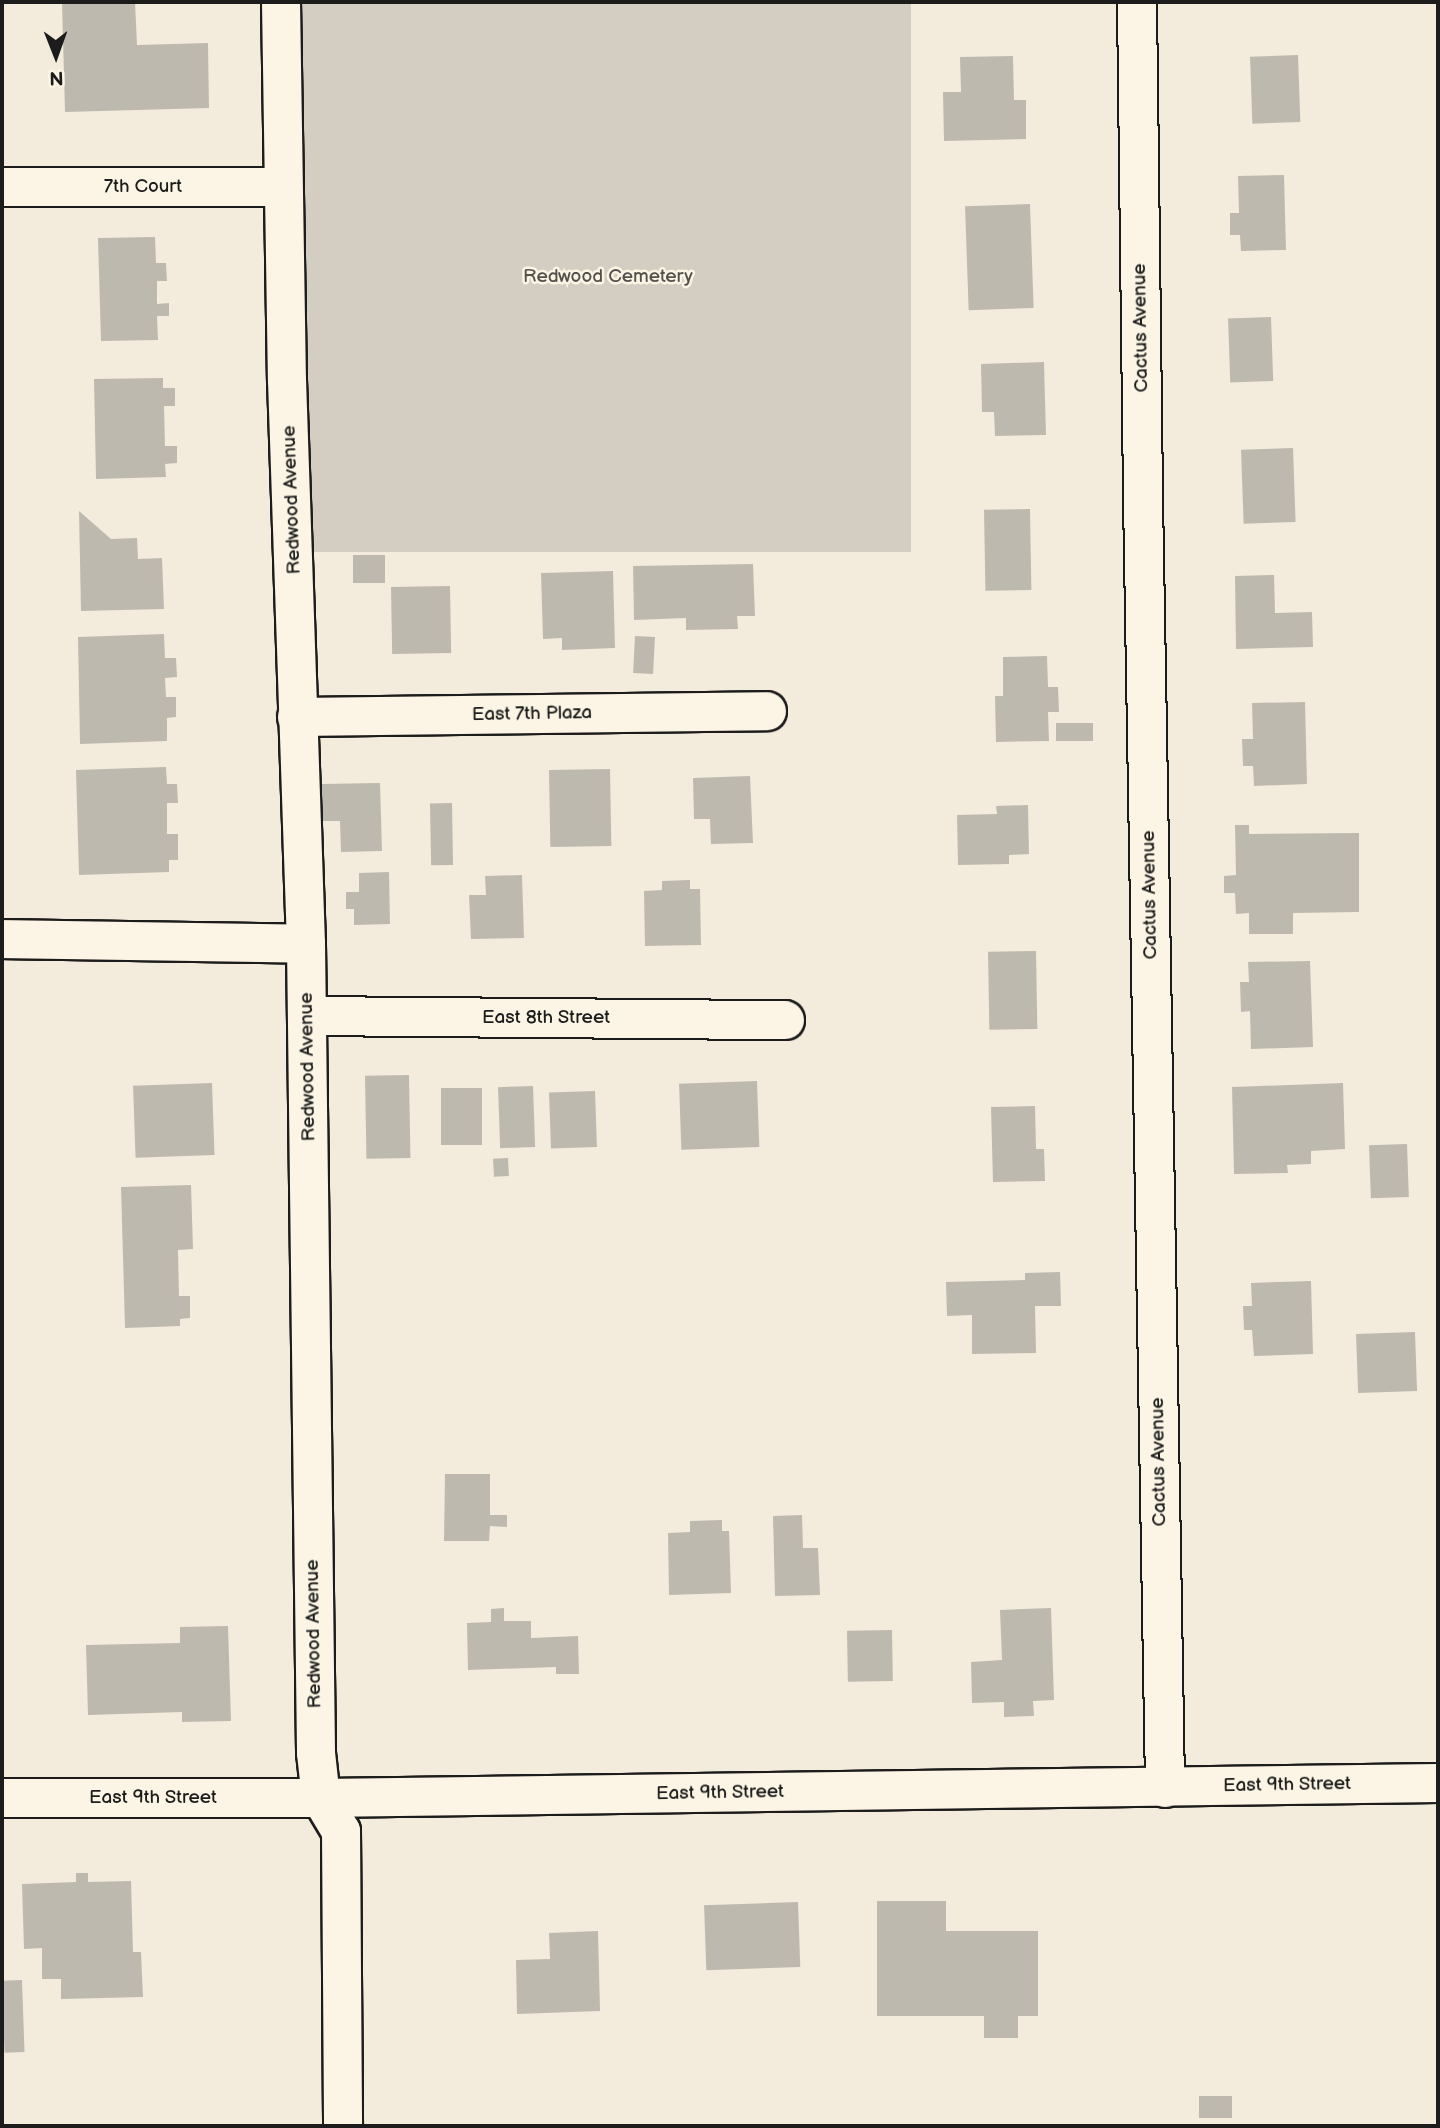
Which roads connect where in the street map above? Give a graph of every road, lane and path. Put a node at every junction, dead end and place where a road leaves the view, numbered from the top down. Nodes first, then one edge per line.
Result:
1 (281, 2) edge
2 (1137, 2) edge
3 (2, 187) edge
4 (284, 187) junction
5 (767, 710) dead end
6 (298, 717) junction
7 (2, 939) edge
8 (306, 944) junction
9 (307, 1016) junction
10 (785, 1020) dead end
11 (1438, 1783) edge
12 (1165, 1788) junction
13 (2, 1798) edge
14 (321, 1798) junction
15 (343, 2126) edge

1 - 4 street, Redwood Avenue
2 - 12 street, Cactus Avenue
3 - 4 street, 7th Court
4 - 6 street, Redwood Avenue
5 - 6 street, East 7th Plaza
6 - 8 street, Redwood Avenue
7 - 8 street
8 - 9 street, Redwood Avenue
9 - 10 street, East 8th Street
9 - 14 street, Redwood Avenue
11 - 12 street, East 9th Street
12 - 14 street, East 9th Street
13 - 14 street, East 9th Street
14 - 15 street, Redwood Avenue

